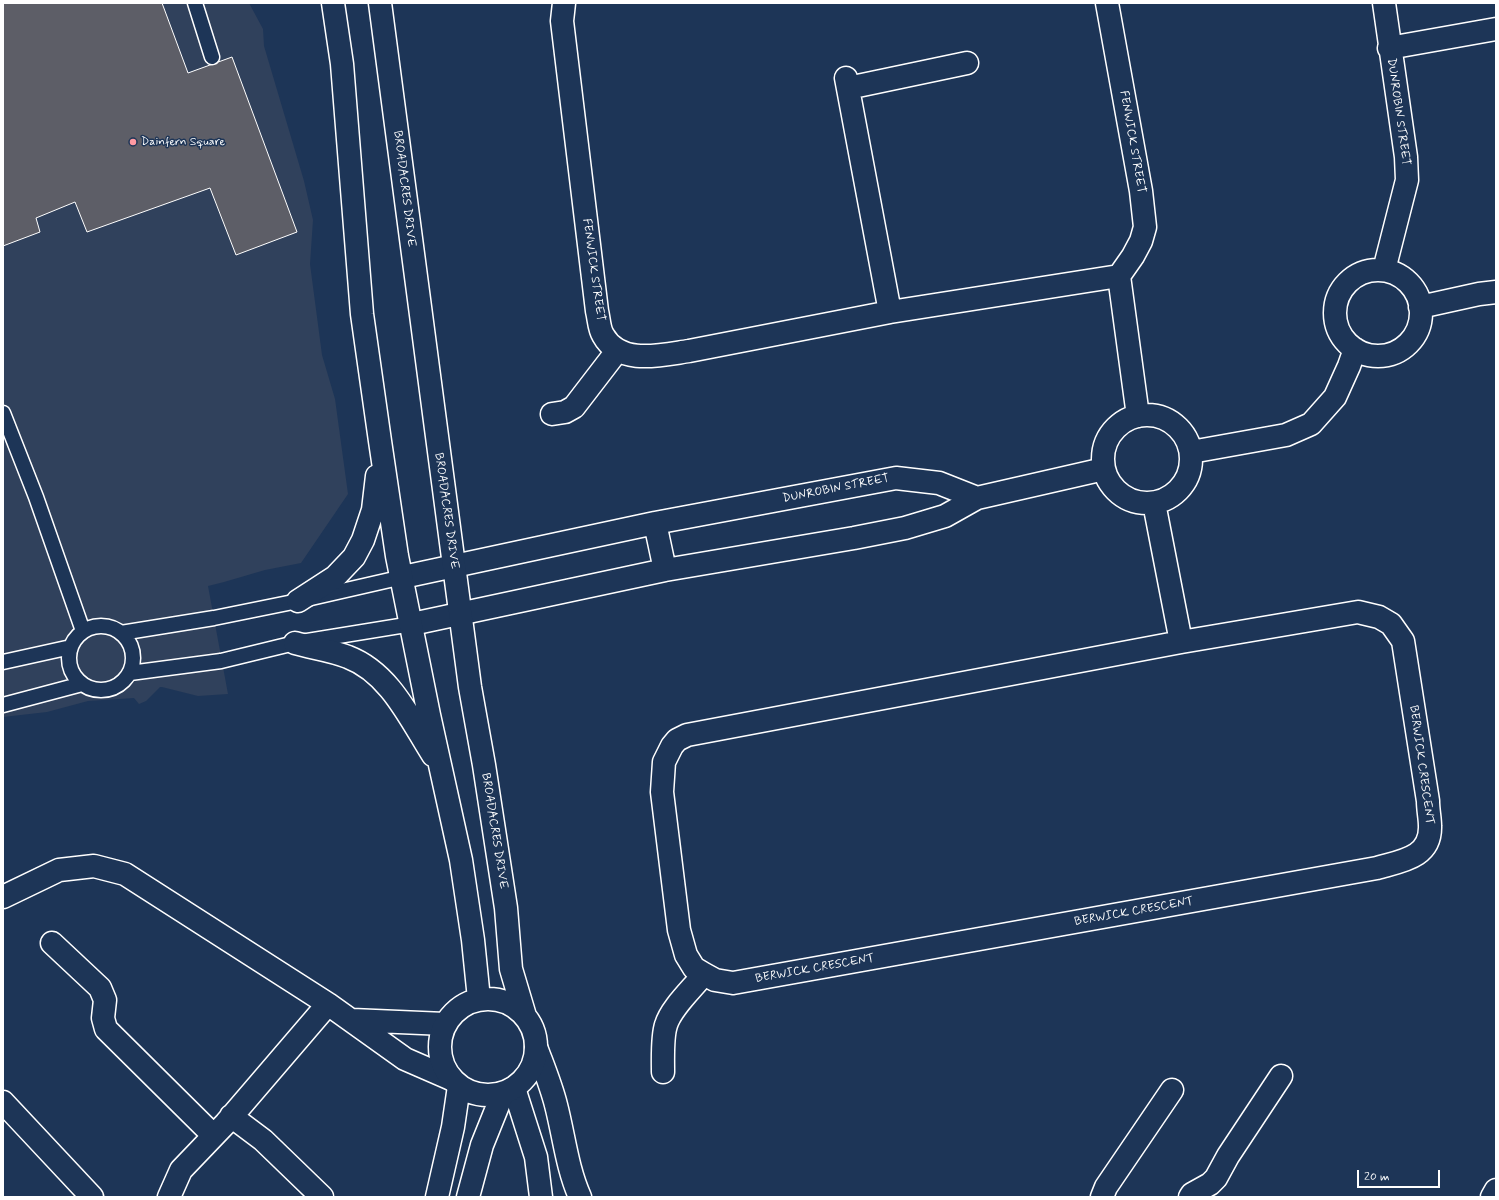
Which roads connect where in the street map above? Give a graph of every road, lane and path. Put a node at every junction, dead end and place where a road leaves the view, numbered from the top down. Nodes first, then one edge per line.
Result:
1 (194, 3) edge
2 (333, 3) edge
3 (380, 3) edge
4 (564, 3) edge
5 (1107, 3) edge
6 (1384, 3) edge
7 (1496, 29) edge
8 (1389, 48) junction
9 (212, 57) dead end
10 (967, 63) dead end
11 (1384, 270) junction
12 (1119, 276) junction
13 (1496, 292) edge
14 (1420, 307) junction
15 (890, 312) junction
16 (1355, 349) junction
17 (617, 350) junction
18 (3, 413) edge
19 (552, 414) dead end
20 (1138, 416) junction
21 (380, 441) junction
22 (1191, 452) junction
23 (1104, 469) junction
24 (977, 498) junction
25 (1154, 503) junction
26 (655, 523) junction
27 (453, 565) junction
28 (665, 570) junction
29 (403, 577) junction
30 (298, 601) junction
31 (461, 614) junction
32 (412, 624) junction
33 (83, 631) junction
34 (122, 633) junction
35 (1181, 642) junction
36 (295, 644) junction
37 (71, 647) junction
38 (3, 662) edge
39 (130, 673) junction
40 (82, 684) junction
41 (3, 705) edge
42 (441, 768) junction
43 (3, 897) edge
44 (52, 943) dead end
45 (704, 974) junction
46 (479, 1000) junction
47 (328, 1004) junction
48 (525, 1016) junction
49 (352, 1020) junction
50 (445, 1024) junction
51 (536, 1047) junction
52 (662, 1072) dead end
53 (1281, 1076) dead end
54 (455, 1082) junction
55 (1172, 1090) dead end
56 (508, 1091) junction
57 (3, 1102) edge
58 (231, 1116) junction
59 (213, 1135) junction
60 (1496, 1190) edge
61 (92, 1197) edge
62 (169, 1197) edge
63 (322, 1197) edge
64 (437, 1197) edge
65 (468, 1197) edge
66 (541, 1197) edge
67 (580, 1197) edge
68 (1102, 1197) edge
69 (1190, 1197) edge
70 (1492, 1197) edge

1 - 9 lane
2 - 21 street
3 - 27 street, BROADACRES DRIVE
4 - 17 street, FENWICK STREET
5 - 12 street, FENWICK STREET
6 - 8 street, DUNROBIN STREET
7 - 8 street, DUNROBIN STREET
8 - 11 street, DUNROBIN STREET
10 - 15 street
11 - 14 street
11 - 16 street
12 - 15 street
12 - 20 street
13 - 14 street
14 - 16 street
15 - 17 street
16 - 22 street
17 - 19 street
18 - 33 lane
20 - 22 street
20 - 23 street
21 - 29 street
21 - 30 street
22 - 25 street
23 - 24 street
23 - 25 street
24 - 26 street, DUNROBIN STREET
24 - 28 street
25 - 35 street
26 - 27 street, DUNROBIN STREET
26 - 28 street
27 - 29 street, DUNROBIN STREET
27 - 31 street, BROADACRES DRIVE
28 - 31 street
29 - 30 lane
29 - 32 street
30 - 34 lane
31 - 32 street
31 - 48 street, BROADACRES DRIVE
32 - 36 lane
32 - 42 street
33 - 34 lane
33 - 37 lane
34 - 39 lane
35 - 45 street, BERWICK CRESCENT
35 - 45 street, BERWICK CRESCENT
36 - 39 lane
36 - 42 street
37 - 38 lane
37 - 40 lane
39 - 40 lane
40 - 41 lane
42 - 46 street
43 - 47 street
44 - 59 street
45 - 52 street
46 - 48 street, BROADACRES DRIVE
46 - 50 street, BROADACRES DRIVE
47 - 49 street
47 - 58 street
48 - 51 street, BROADACRES DRIVE
49 - 50 street
49 - 54 street
50 - 54 street, BROADACRES DRIVE
51 - 56 street, BROADACRES DRIVE
51 - 67 street
53 - 69 street
54 - 56 street
54 - 64 street
55 - 68 street
56 - 65 street, BROADACRES DRIVE
56 - 66 street
57 - 61 street
58 - 59 street
58 - 63 street
59 - 62 street
60 - 70 street

